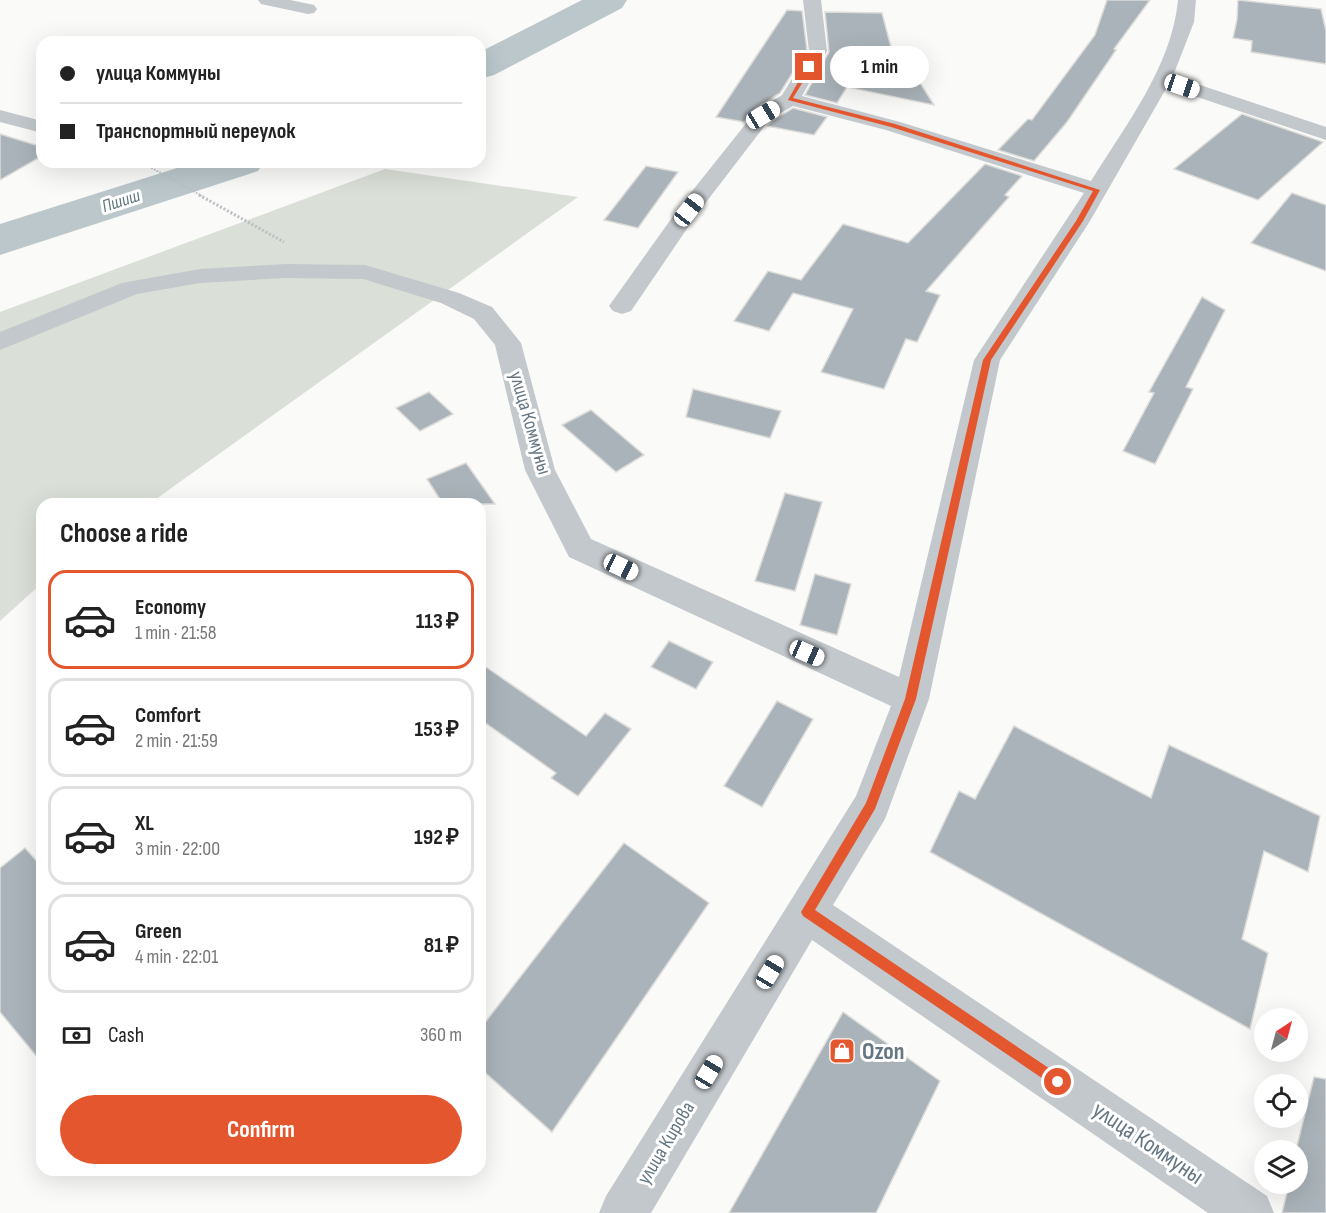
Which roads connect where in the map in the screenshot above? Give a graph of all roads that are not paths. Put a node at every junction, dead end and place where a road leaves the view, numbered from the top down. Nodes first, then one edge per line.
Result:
1 (267, 0) edge
2 (812, 0) edge
3 (1187, 0) edge
4 (308, 9) dead end
5 (1162, 79) junction
6 (790, 99) junction
7 (0, 116) edge
8 (36, 125) edge
9 (1326, 134) edge
10 (1097, 190) junction
11 (622, 306) dead end
12 (0, 342) edge
13 (910, 699) junction
14 (807, 912) junction
15 (623, 1213) edge
16 (1250, 1213) edge

1 - 4 street
2 - 6 street
3 - 5 street, улица Кирова
5 - 9 street
5 - 10 street, улица Кирова
6 - 10 street
6 - 11 street
7 - 8 street
10 - 13 street, улица Кирова
12 - 13 street, улица Коммуны
13 - 14 street, улица Кирова
14 - 15 street, улица Кирова
14 - 16 street, улица Коммуны

